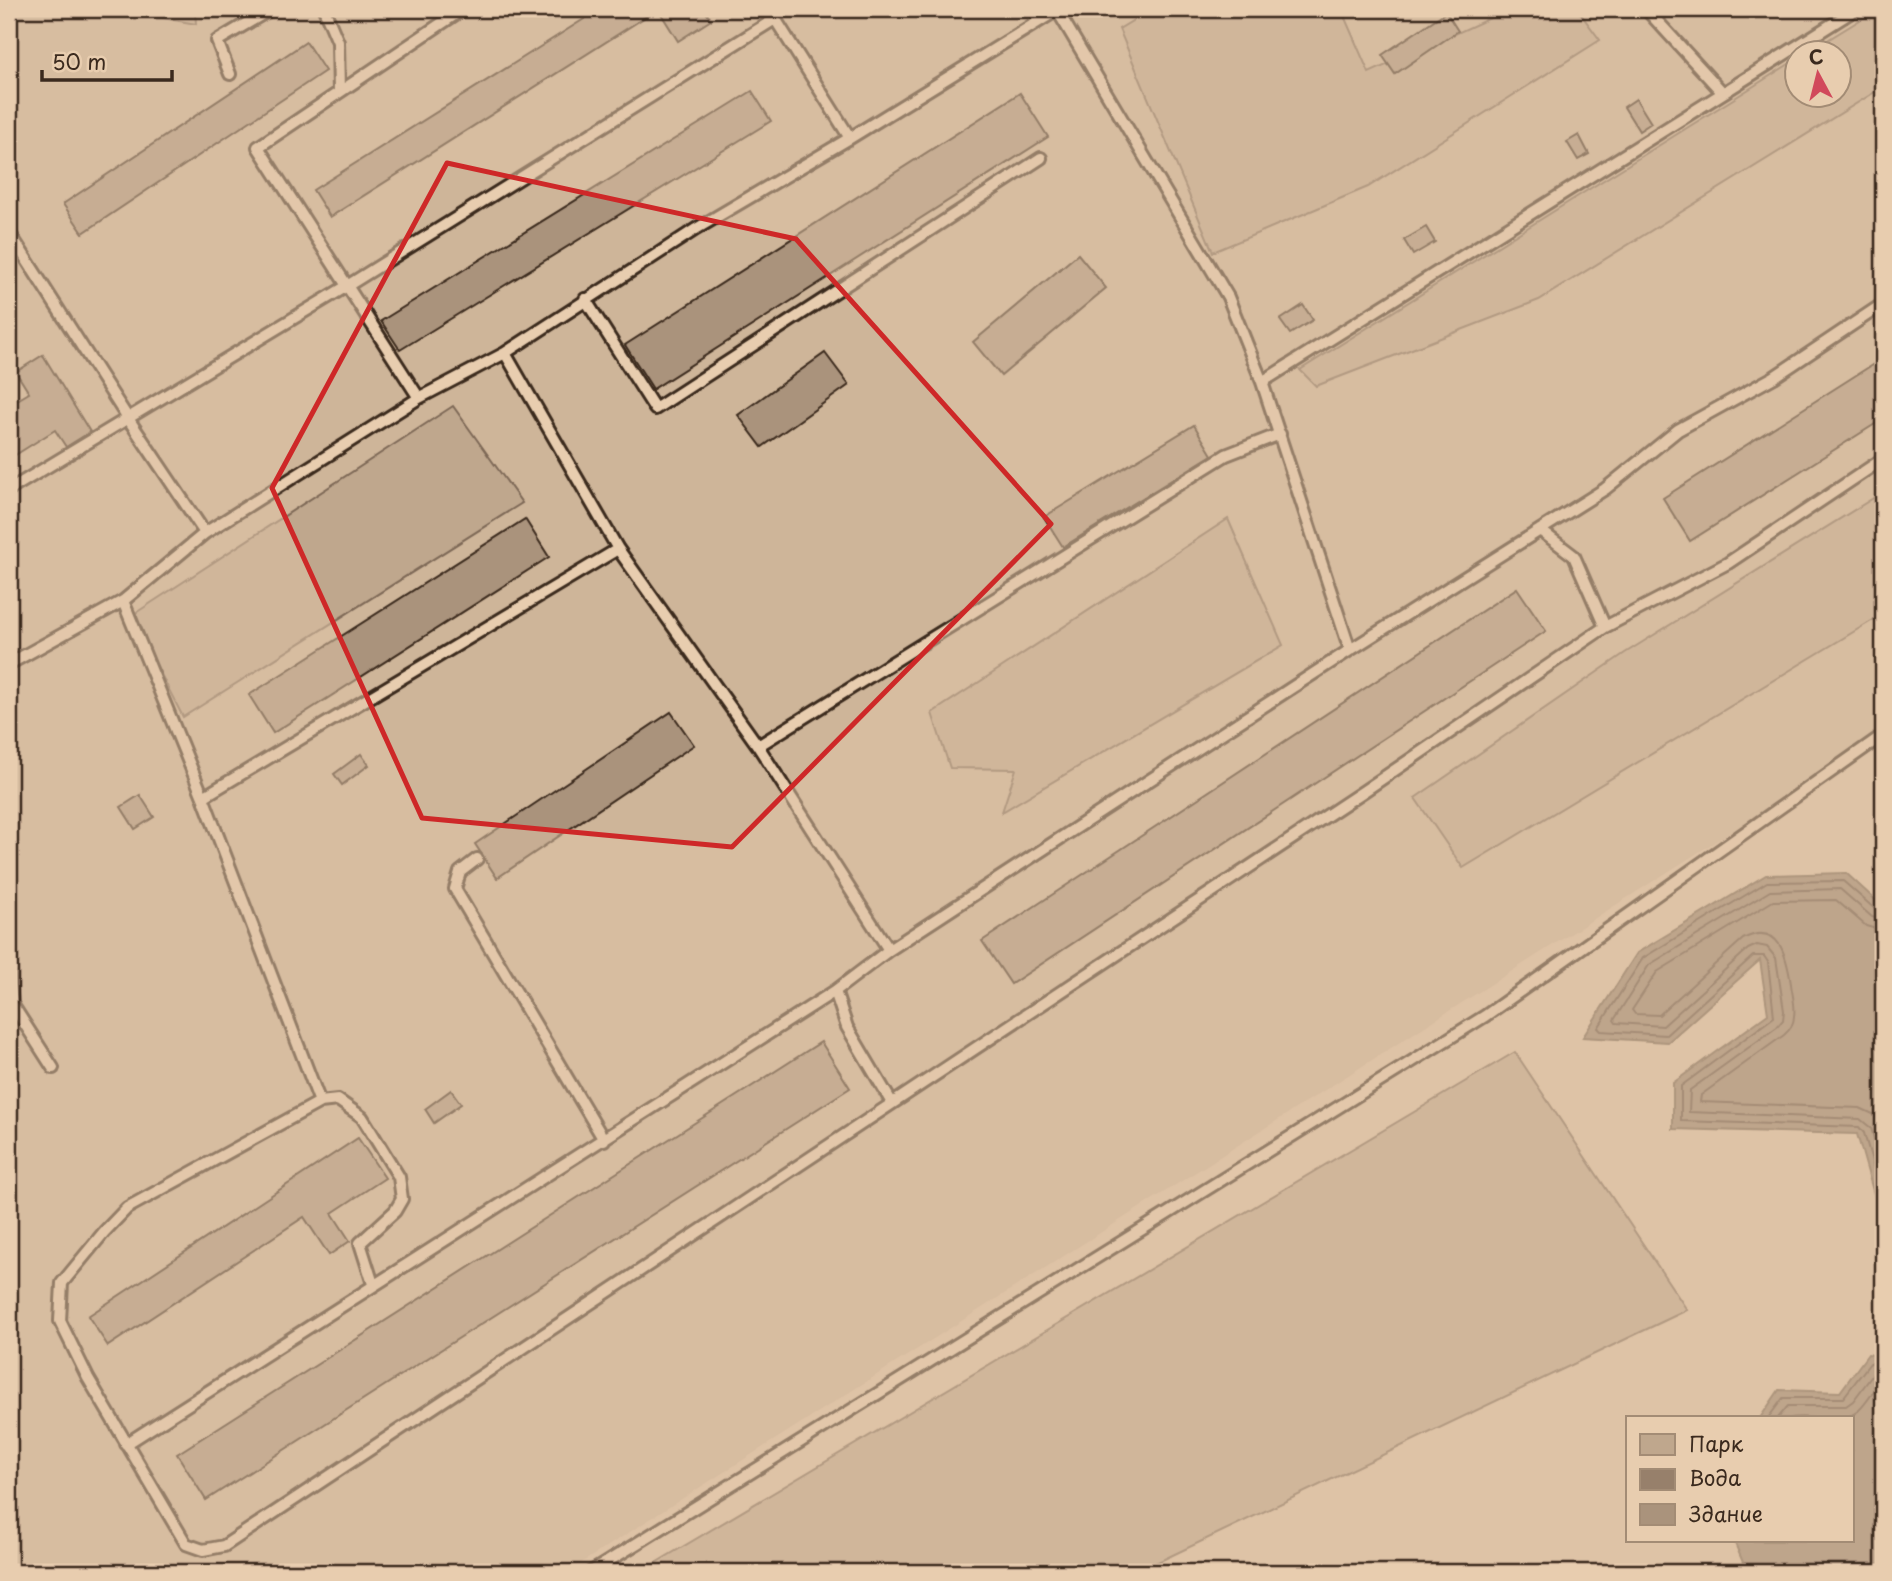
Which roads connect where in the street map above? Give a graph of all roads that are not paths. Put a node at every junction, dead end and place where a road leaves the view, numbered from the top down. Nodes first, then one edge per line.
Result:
1 (271, 9) edge
2 (324, 9) edge
3 (463, 9) edge
4 (1058, 9) edge
5 (1646, 9) edge
6 (1856, 9) edge
7 (772, 14) edge
8 (230, 74) dead end
9 (339, 93) junction
10 (1723, 93) junction
11 (850, 138) junction
12 (1041, 158) dead end
13 (9, 232) edge
14 (347, 286) junction
15 (585, 299) junction
16 (1883, 304) edge
17 (505, 353) junction
18 (1262, 382) junction
19 (419, 398) junction
20 (127, 417) junction
21 (1280, 434) junction
22 (1883, 459) edge
23 (9, 490) edge
24 (1540, 530) junction
25 (205, 533) junction
26 (618, 549) junction
27 (122, 601) junction
28 (1605, 627) junction
29 (1349, 650) junction
30 (9, 664) edge
31 (1883, 735) edge
32 (758, 746) junction
33 (203, 797) junction
34 (477, 859) dead end
35 (889, 950) junction
36 (9, 975) edge
37 (835, 991) junction
38 (10, 1005) edge
39 (53, 1068) dead end
40 (320, 1102) junction
41 (892, 1103) junction
42 (604, 1140) junction
43 (373, 1284) junction
44 (127, 1444) junction
45 (591, 1572) edge

1 - 8 lane
2 - 9 lane
3 - 9 lane
4 - 11 lane
4 - 18 lane
5 - 10 lane
6 - 10 lane
7 - 11 lane
7 - 14 lane
9 - 14 lane
10 - 18 lane
11 - 15 lane
12 - 15 lane
13 - 20 lane
14 - 19 lane
14 - 20 lane
15 - 17 lane
16 - 24 lane
17 - 19 lane
17 - 26 lane
18 - 21 lane
19 - 25 lane
20 - 23 lane
20 - 25 lane
21 - 29 lane
21 - 32 lane
22 - 28 lane
24 - 28 lane
24 - 29 lane
25 - 27 lane
26 - 32 lane
26 - 33 lane
27 - 30 lane
27 - 33 lane
28 - 41 lane
29 - 35 lane
31 - 45 lane
32 - 35 lane
33 - 40 lane
34 - 42 lane
35 - 37 lane
36 - 38 lane
37 - 41 lane
37 - 42 lane
38 - 39 lane
40 - 43 lane
40 - 44 lane
41 - 44 lane
42 - 43 lane
43 - 44 lane

